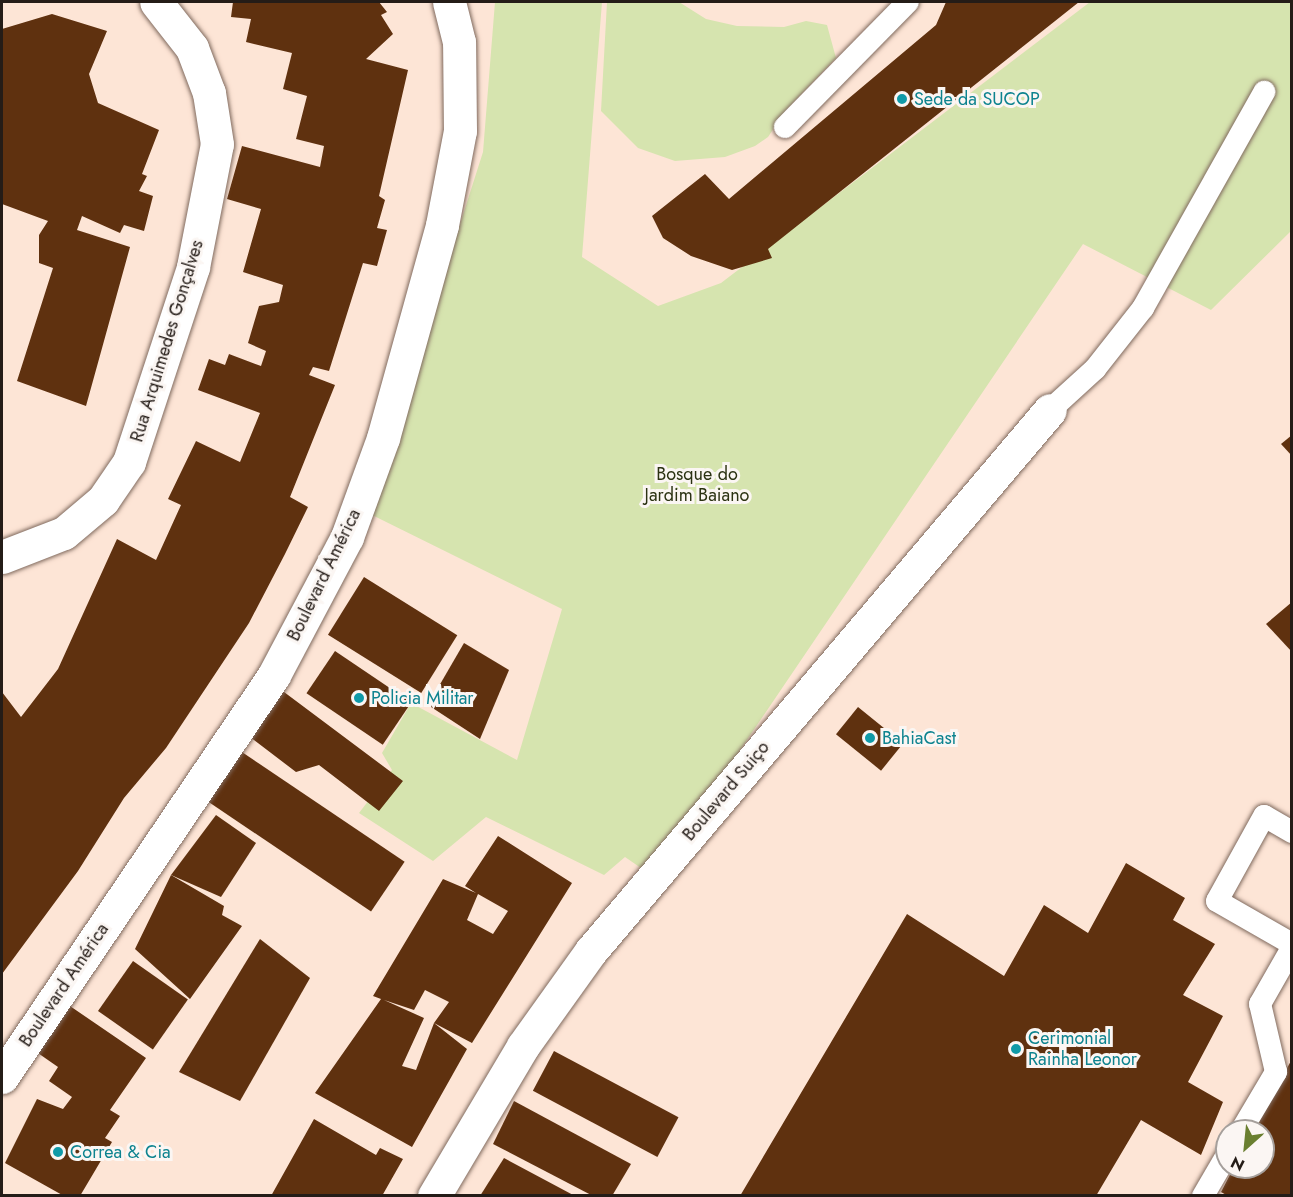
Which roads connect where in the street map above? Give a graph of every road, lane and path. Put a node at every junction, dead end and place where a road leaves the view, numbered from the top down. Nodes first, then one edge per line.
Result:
1 (156, 2) edge
2 (449, 2) edge
3 (908, 2) edge
4 (1264, 92) dead end
5 (784, 127) dead end
6 (1050, 410) joint
7 (2, 557) edge
8 (1292, 832) edge
9 (1292, 946) edge
10 (2, 1077) edge
11 (1248, 1119) edge
12 (1215, 1176) edge
13 (434, 1196) edge
14 (1203, 1196) edge

1 - 7 street, Rua Arquimedes Gonçalves
2 - 10 street, Boulevard América
3 - 5 lane
4 - 6 lane
6 - 13 street, Boulevard Suiço
8 - 9 lane
9 - 11 lane
12 - 14 lane

